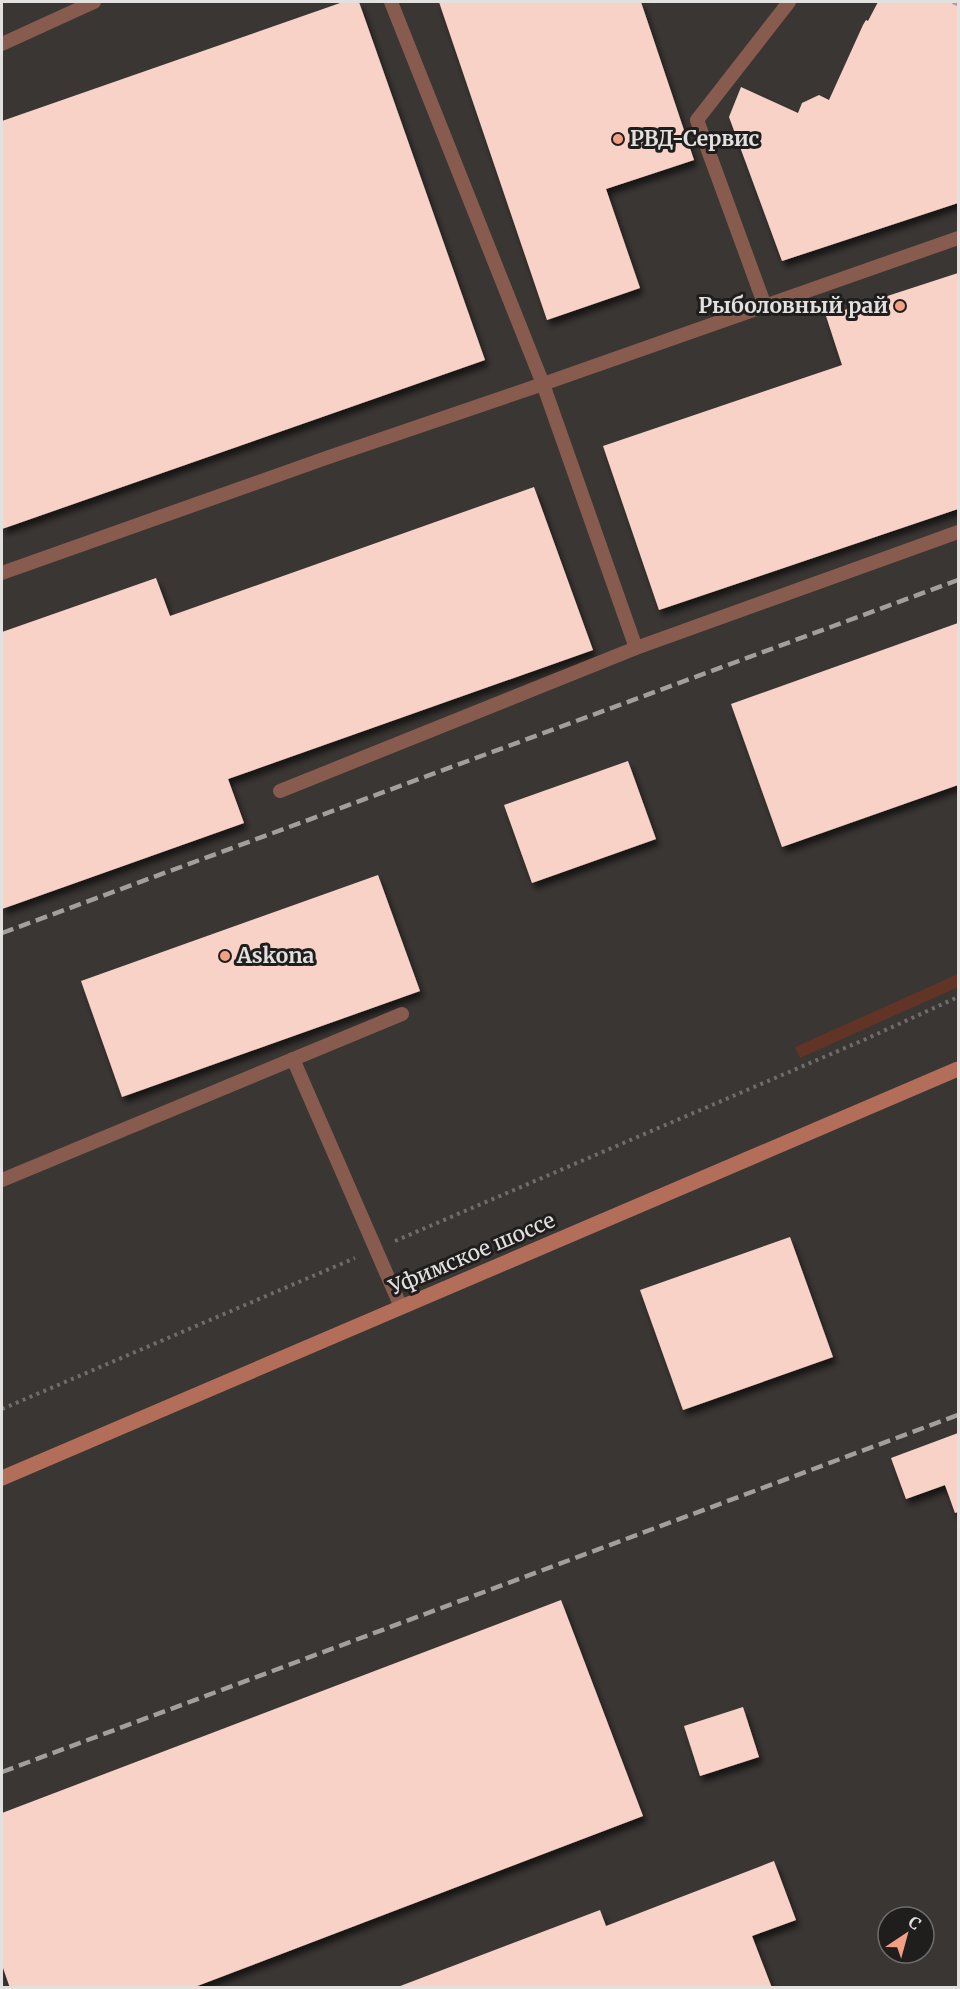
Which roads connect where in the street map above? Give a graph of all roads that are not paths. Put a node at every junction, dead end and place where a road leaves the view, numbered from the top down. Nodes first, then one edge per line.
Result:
1 (94, 2) edge
2 (391, 2) edge
3 (789, 2) edge
4 (2, 44) edge
5 (958, 238) edge
6 (765, 306) junction
7 (543, 384) junction
8 (958, 532) edge
9 (2, 573) edge
10 (636, 648) junction
11 (280, 791) dead end
12 (402, 1014) dead end
13 (293, 1059) junction
14 (958, 1069) edge
15 (2, 1180) edge
16 (401, 1307) junction
17 (2, 1478) edge

1 - 4 lane
2 - 7 lane
3 - 6 lane
5 - 6 lane
6 - 7 lane
7 - 9 lane
7 - 10 lane
8 - 10 lane
10 - 11 lane
12 - 13 lane
13 - 15 lane
13 - 16 lane
14 - 16 main road, Уфимское шоссе
16 - 17 main road, Уфимское шоссе

